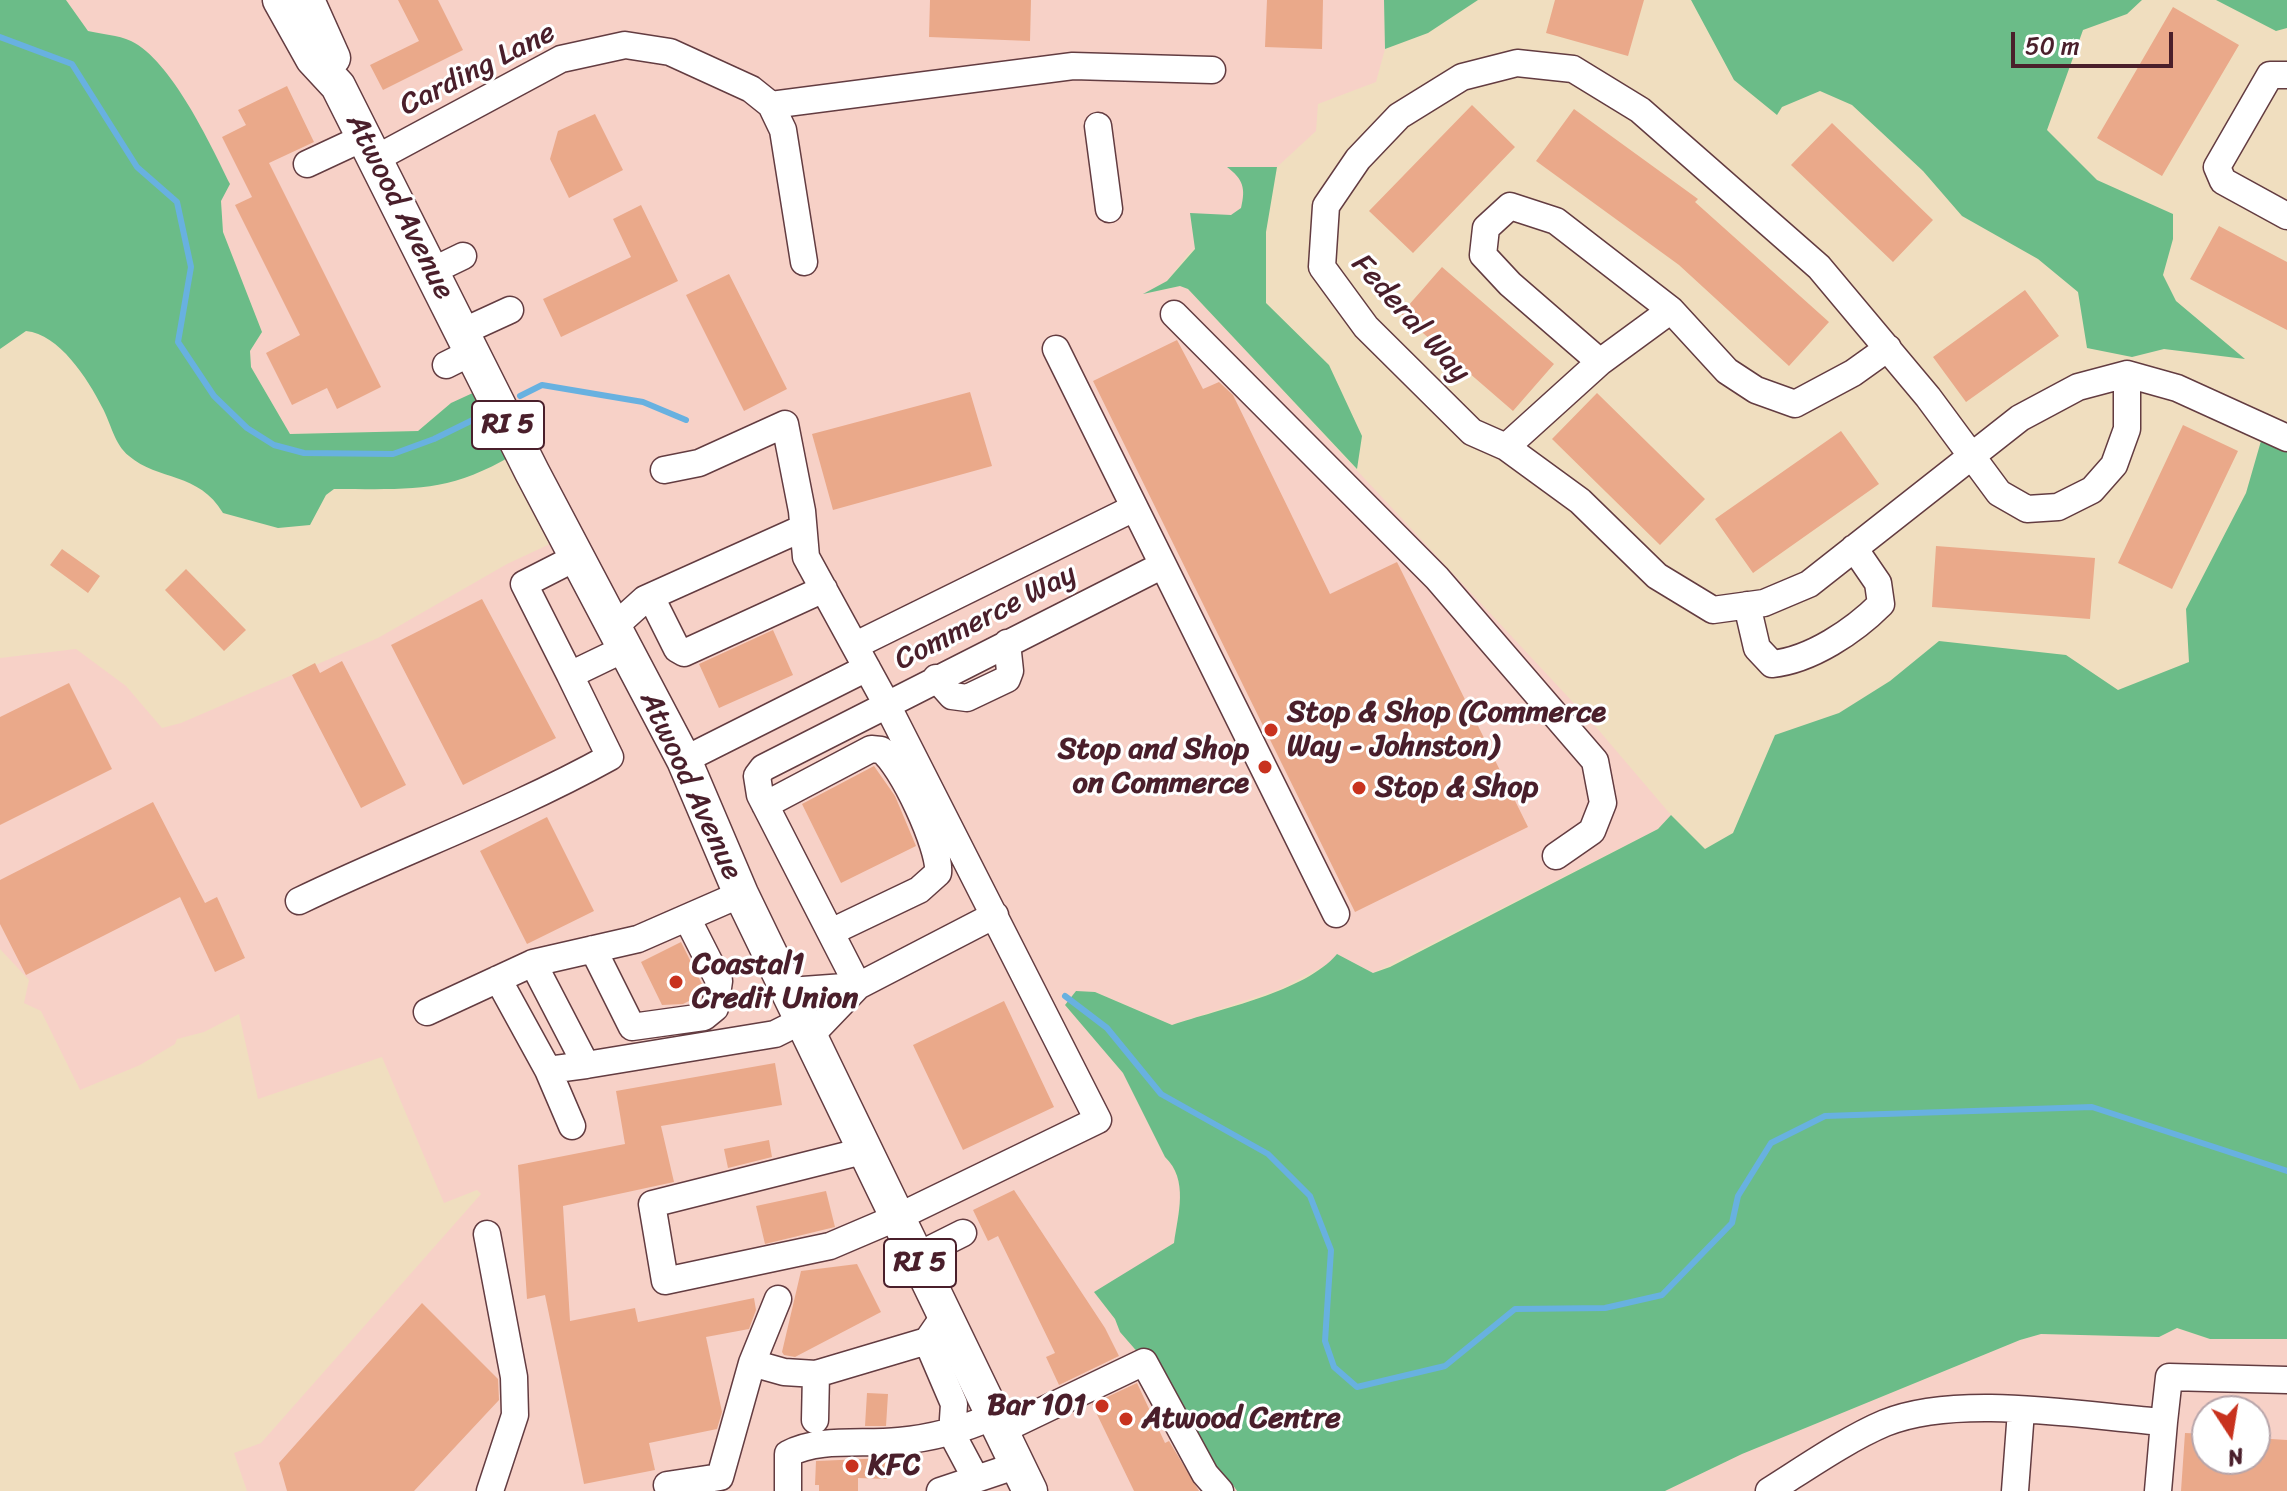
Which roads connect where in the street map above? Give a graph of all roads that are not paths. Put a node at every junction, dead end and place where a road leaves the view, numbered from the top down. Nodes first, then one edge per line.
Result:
1 (280, 0) edge
2 (307, 0) edge
3 (1212, 70) dead end
4 (2287, 75) edge
5 (338, 86) junction
6 (771, 105) junction
7 (1098, 126) dead end
8 (370, 148) junction
9 (307, 164) dead end
10 (1109, 209) dead end
11 (2287, 216) edge
12 (463, 256) dead end
13 (804, 262) dead end
14 (432, 271) junction
15 (510, 310) dead end
16 (1671, 310) junction
17 (1174, 314) dead end
18 (1888, 348) junction
19 (1056, 349) dead end
20 (460, 350) junction
21 (1600, 362) junction
22 (2127, 374) junction
23 (2287, 438) edge
24 (1506, 447) junction
25 (1971, 457) junction
26 (664, 470) dead end
27 (1134, 508) junction
28 (803, 528) junction
29 (1854, 548) junction
30 (577, 557) junction
31 (1163, 565) junction
32 (824, 589) junction
33 (648, 598) junction
34 (1747, 605) junction
35 (612, 625) junction
36 (862, 656) junction
37 (570, 675) junction
38 (886, 703) junction
39 (684, 760) junction
40 (765, 805) junction
41 (1556, 856) dead end
42 (741, 894) junction
43 (299, 901) dead end
44 (1336, 914) dead end
45 (995, 915) junction
46 (687, 918) junction
47 (831, 932) junction
48 (593, 949) junction
49 (533, 963) junction
50 (498, 979) junction
51 (858, 986) junction
52 (427, 1012) dead end
53 (800, 1016) junction
54 (586, 1065) junction
55 (548, 1070) junction
56 (572, 1126) dead end
57 (867, 1150) junction
58 (898, 1217) junction
59 (963, 1233) dead end
60 (487, 1234) dead end
61 (917, 1256) junction
62 (778, 1299) dead end
63 (936, 1328) junction
64 (752, 1363) junction
65 (816, 1374) junction
66 (2287, 1380) edge
67 (2021, 1411) junction
68 (815, 1420) dead end
69 (2164, 1422) junction
70 (997, 1423) junction
71 (952, 1434) junction
72 (1024, 1478) edge
73 (976, 1479) junction
74 (667, 1485) dead end
75 (490, 1491) edge
76 (788, 1491) edge
77 (940, 1491) edge
78 (1220, 1491) edge
79 (1769, 1491) edge
80 (2015, 1491) edge
81 (2158, 1491) edge

1 - 5 main road, Atwood Avenue / RI 5
2 - 5 main road, Atwood Avenue / RI 5
3 - 6 street
4 - 11 street
5 - 8 main road, Atwood Avenue / RI 5
6 - 8 street, Carding Lane
6 - 13 street
7 - 10 street
8 - 9 street, Carding Lane
8 - 14 main road, Atwood Avenue / RI 5
12 - 14 street
14 - 20 main road, Atwood Avenue / RI 5
15 - 20 street
16 - 18 street
16 - 21 street
16 - 21 street
17 - 41 street
18 - 24 street, Federal Way
18 - 25 street, Federal Way
19 - 27 street
20 - 30 main road, Atwood Avenue / RI 5
21 - 24 street
22 - 23 street
22 - 25 street, Federal Way
22 - 25 street
24 - 34 street, Federal Way
25 - 29 street, Federal Way
26 - 28 street
27 - 31 street
27 - 36 street
28 - 32 street
28 - 33 street
29 - 34 street, Federal Way
29 - 34 street
30 - 35 main road, Atwood Avenue / RI 5
30 - 37 street
31 - 38 street, Commerce Way
31 - 44 street
32 - 33 street
32 - 36 street
33 - 35 street
35 - 37 street
35 - 39 main road, Atwood Avenue / RI 5
36 - 38 street, Commerce Way
36 - 39 street, Commerce Way
37 - 43 street
38 - 40 street
38 - 45 street
39 - 42 main road, Atwood Avenue / RI 5
40 - 47 street
40 - 47 street
42 - 46 street
42 - 53 main road, Atwood Avenue / RI 5
45 - 51 street
45 - 58 street
46 - 48 street
46 - 48 street
47 - 51 street
48 - 49 street
49 - 50 street
49 - 54 street
50 - 52 street
50 - 55 street
51 - 53 street
51 - 53 street
53 - 54 street
53 - 57 main road, Atwood Avenue / RI 5
54 - 55 street
55 - 56 street
57 - 58 main road, Atwood Avenue / RI 5
57 - 58 street
58 - 61 main road, Atwood Avenue / RI 5
59 - 61 street
60 - 75 street
61 - 63 main road, Atwood Avenue / RI 5
62 - 64 street
63 - 65 street
63 - 70 main road, Atwood Avenue / RI 5
63 - 71 street
64 - 65 street
64 - 74 street
65 - 68 street
66 - 69 street
67 - 69 street
67 - 79 street
67 - 80 street
69 - 81 street
70 - 71 street
70 - 72 main road, Atwood Avenue / RI 5
70 - 78 street
71 - 73 street
71 - 76 street
72 - 73 street
73 - 77 street

